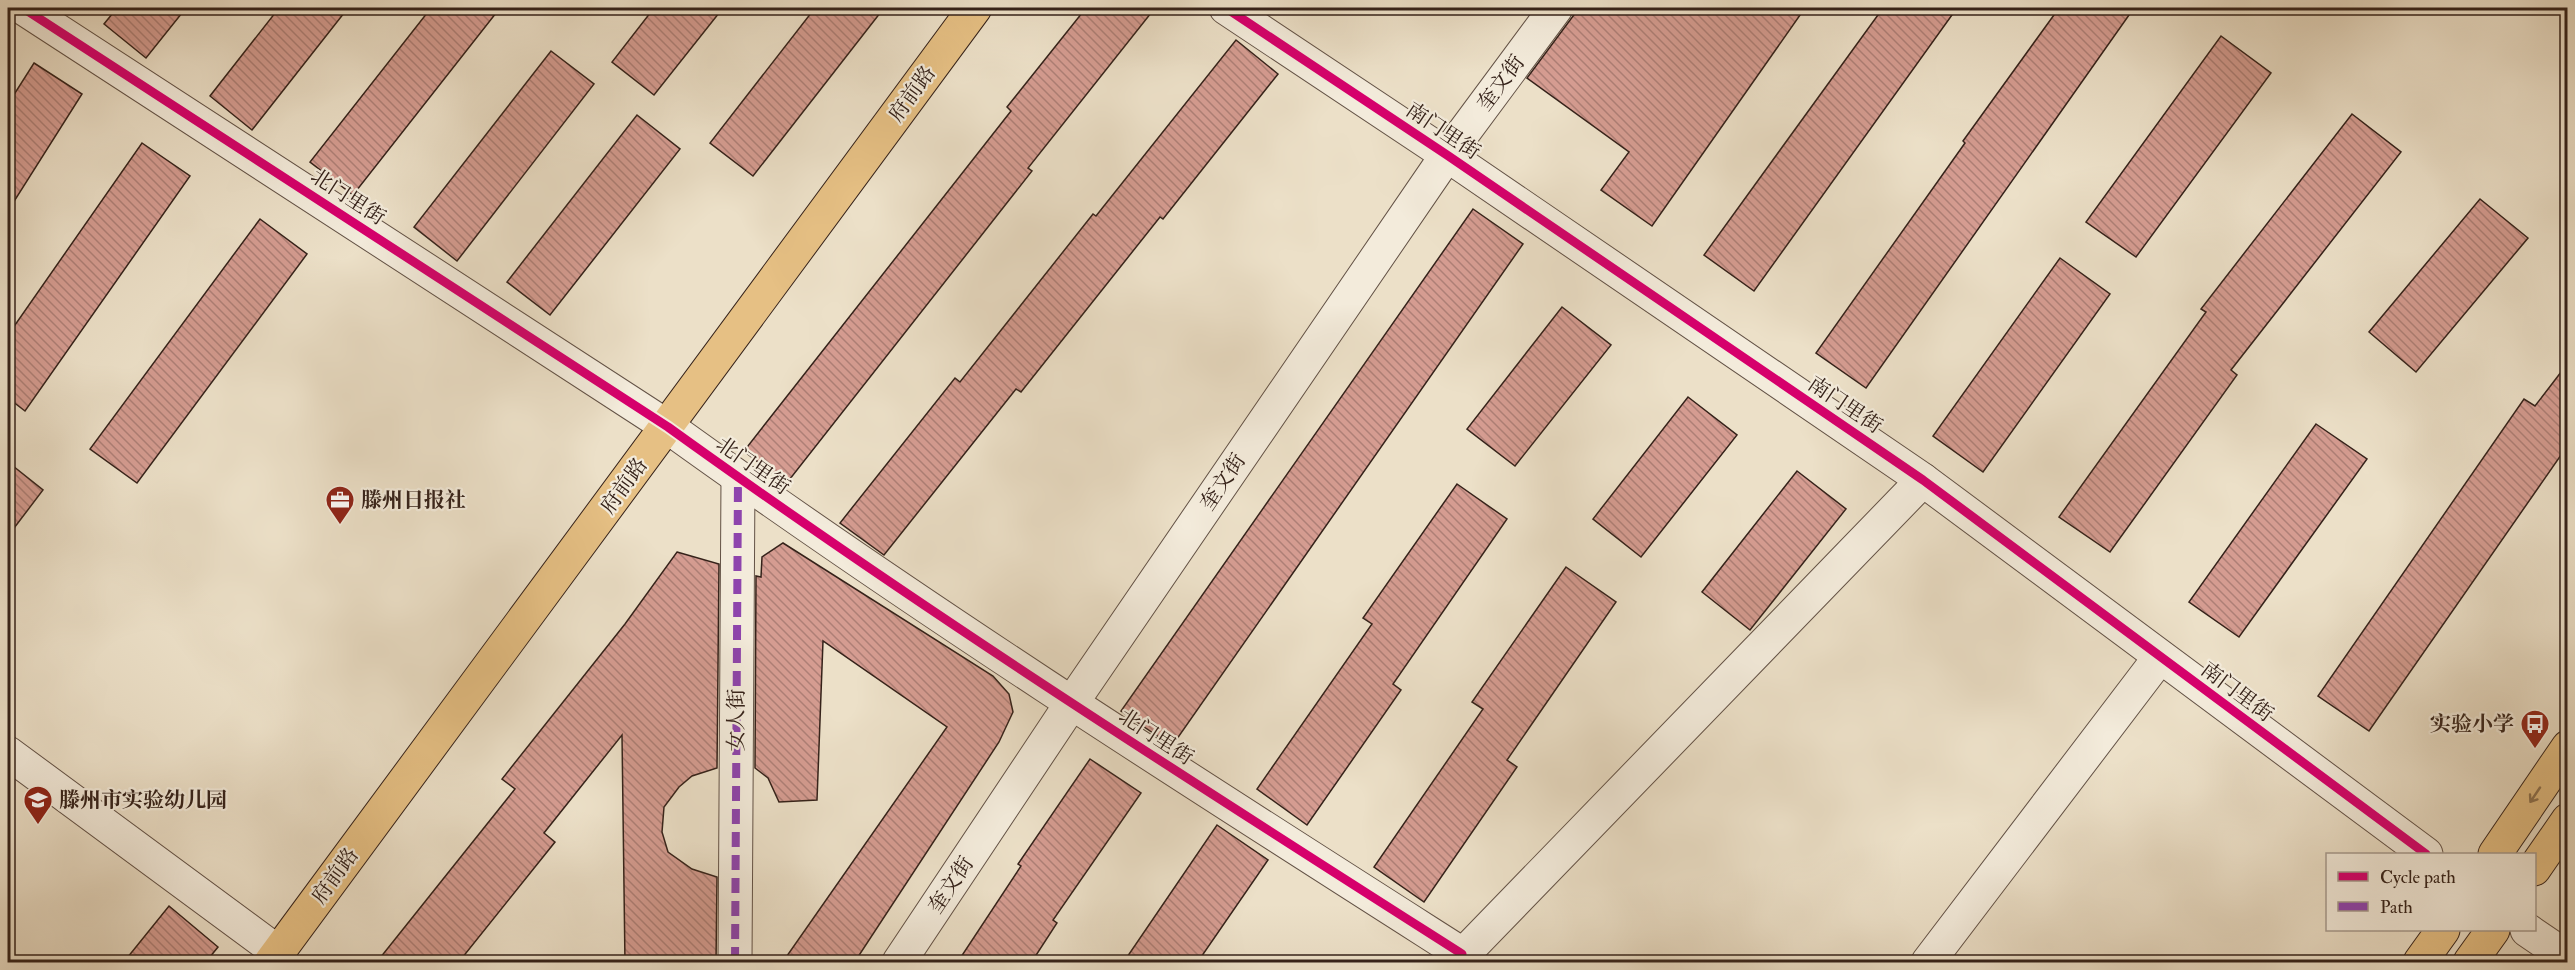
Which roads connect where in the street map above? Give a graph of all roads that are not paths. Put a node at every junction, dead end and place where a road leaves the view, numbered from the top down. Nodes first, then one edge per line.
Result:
1 (23, 8) edge
2 (975, 8) edge
3 (1226, 8) edge
4 (1556, 8) edge
5 (1447, 155) junction
6 (668, 427) junction
7 (738, 478) junction
8 (1923, 480) junction
9 (2160, 657) junction
10 (1071, 704) junction
11 (2568, 747) edge
12 (8, 753) edge
13 (2568, 820) edge
14 (2423, 853) edge
15 (2496, 853) edge
16 (2536, 868) edge
17 (2442, 931) edge
18 (2492, 931) edge
19 (2528, 931) edge
20 (275, 958) edge
21 (1459, 958) edge
22 (2568, 958) edge
23 (735, 963) edge
24 (899, 963) edge
25 (1928, 963) edge
26 (2420, 963) edge
27 (2470, 963) edge

1 - 6 street, 北门里街
2 - 6 main road, 府前路
3 - 5 street, 南门里街
4 - 5 street, 奎文街
5 - 8 street, 南门里街
5 - 10 street, 奎文街
6 - 7 street, 北门里街
6 - 20 main road, 府前路
7 - 10 street, 北门里街
7 - 23 street, 女人街
8 - 9 street, 南门里街
8 - 21 street
9 - 14 street, 南门里街
9 - 25 street
10 - 21 street, 北门里街
10 - 24 street, 奎文街
11 -> 15 main road
12 - 20 street
13 - 16 main road
17 - 26 main road
18 - 27 main road
19 - 22 street

